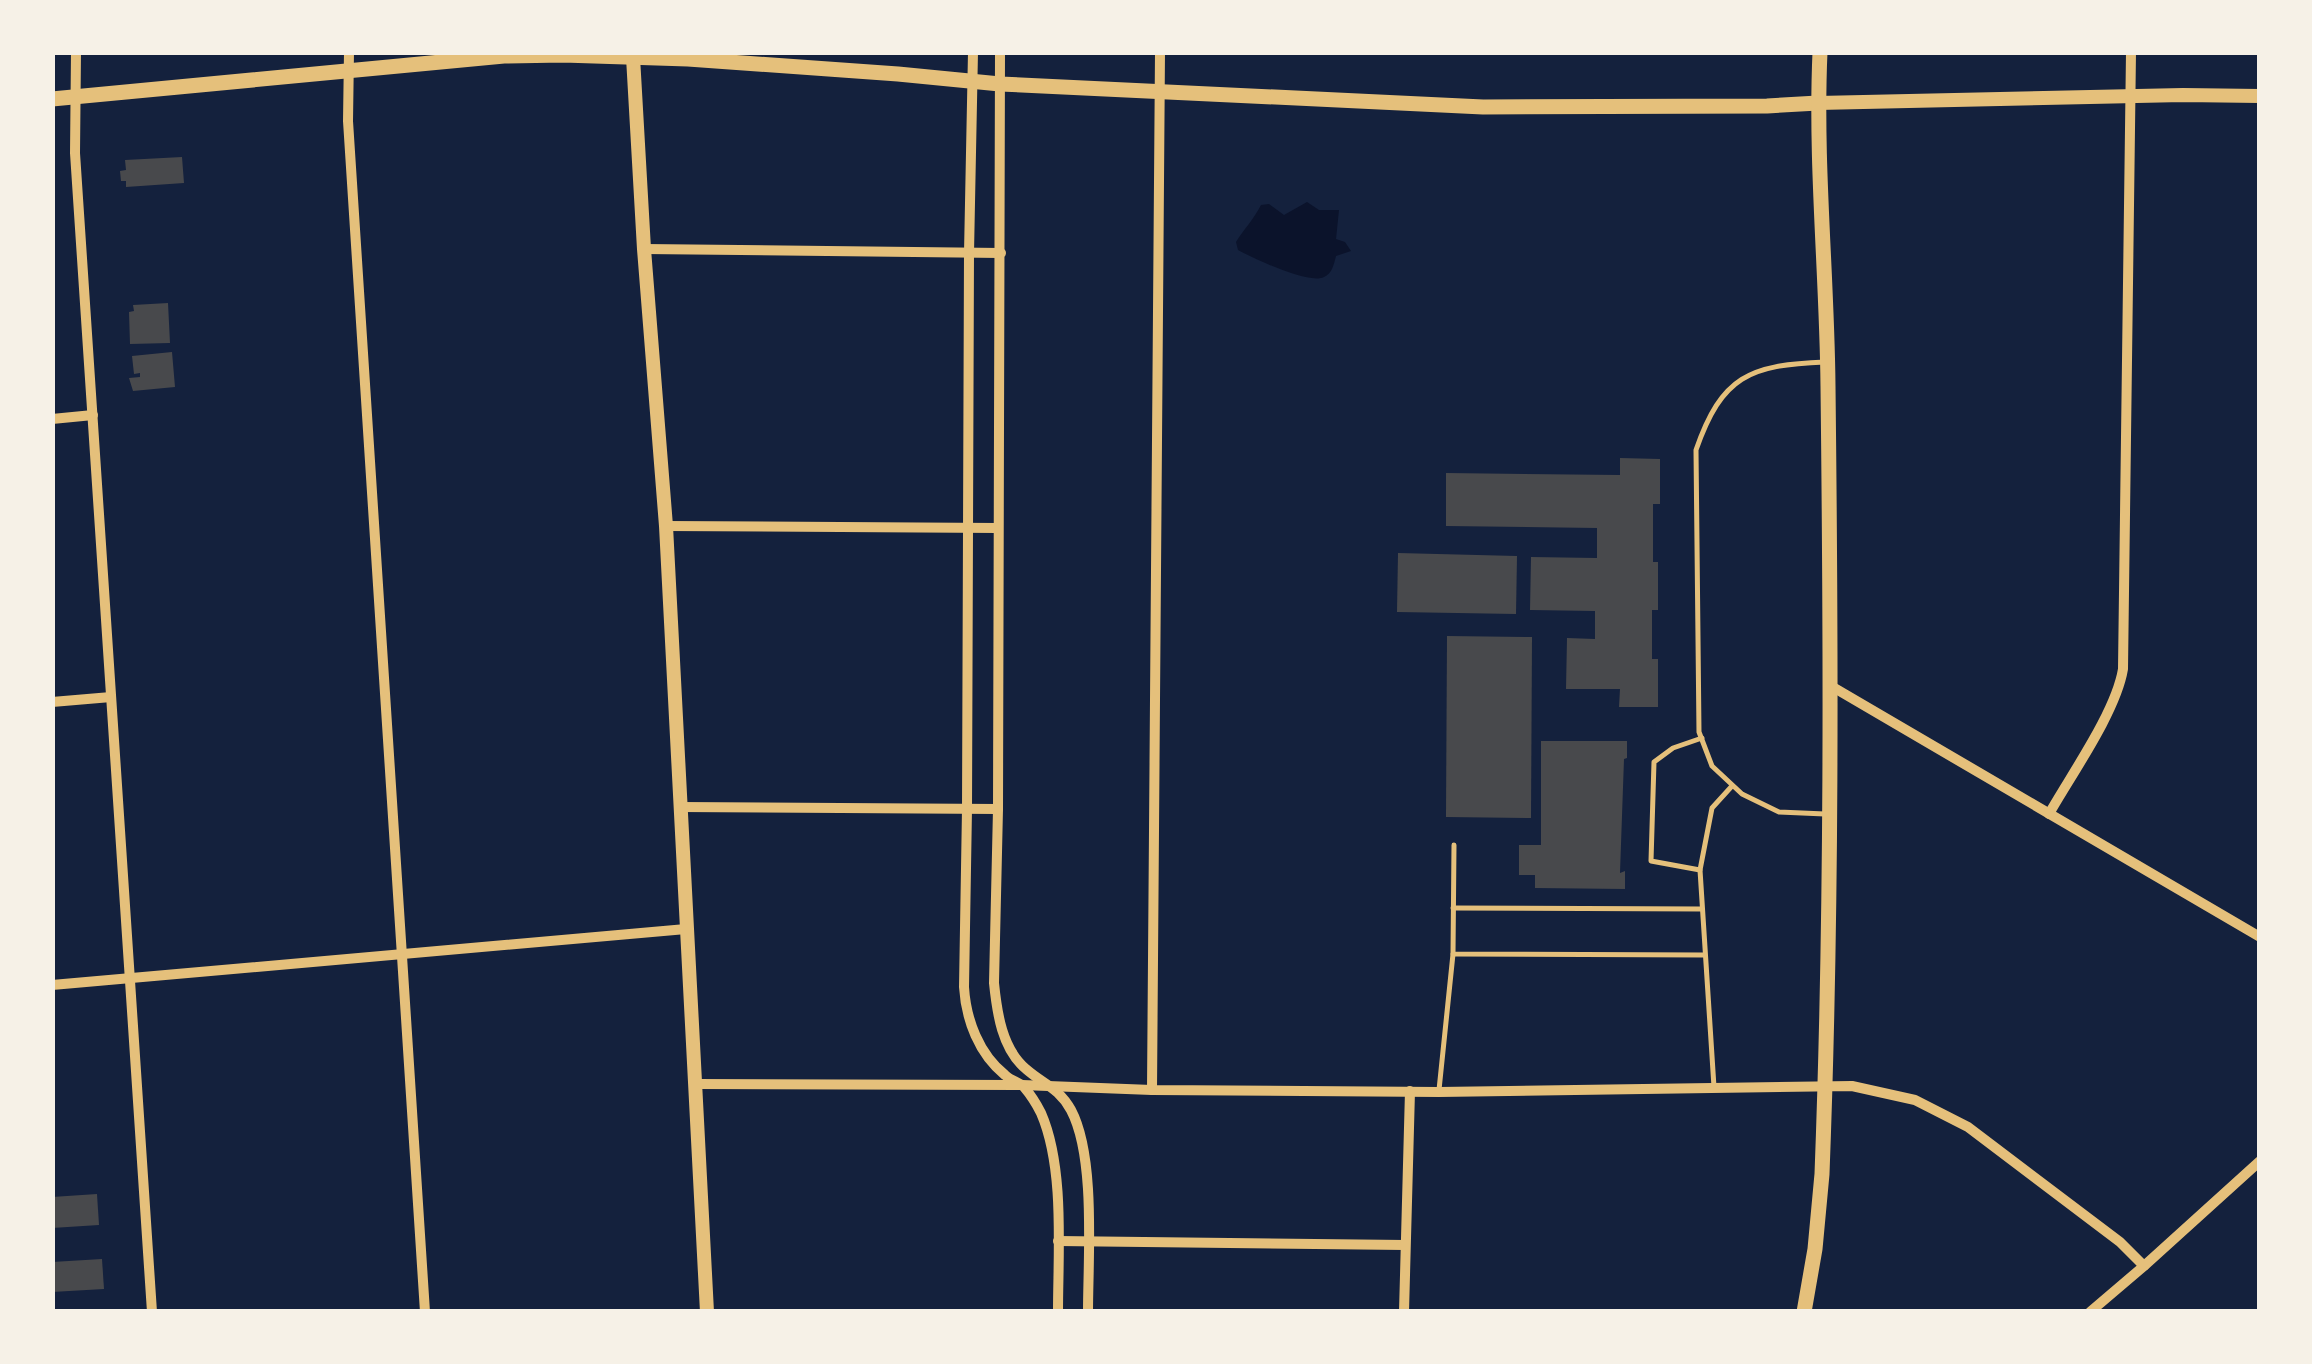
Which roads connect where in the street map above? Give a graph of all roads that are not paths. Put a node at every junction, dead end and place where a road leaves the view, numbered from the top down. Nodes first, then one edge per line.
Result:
1 (76, 52) edge
2 (349, 52) edge
3 (974, 52) edge
4 (1000, 52) edge
5 (1160, 52) edge
6 (1820, 52) edge
7 (2131, 52) edge
8 (633, 55) edge
9 (349, 72) junction
10 (973, 82) junction
11 (1000, 84) junction
12 (1159, 91) junction
13 (2260, 96) edge
14 (76, 97) junction
15 (2131, 98) junction
16 (52, 99) edge
17 (1818, 103) junction
18 (644, 248) junction
19 (969, 253) junction
20 (1001, 253) junction
21 (1828, 362) junction
22 (93, 415) junction
23 (52, 418) edge
24 (666, 526) junction
25 (968, 528) junction
26 (998, 528) junction
27 (1831, 686) junction
28 (111, 697) junction
29 (52, 702) edge
30 (1702, 738) junction
31 (1732, 786) junction
32 (680, 808) junction
33 (967, 809) junction
34 (998, 809) junction
35 (1829, 814) junction
36 (2048, 814) junction
37 (1454, 845) dead end
38 (1700, 870) junction
39 (1453, 908) junction
40 (1702, 909) junction
41 (686, 929) junction
42 (2260, 938) edge
43 (1454, 954) junction
44 (1704, 954) junction
45 (403, 956) junction
46 (130, 978) junction
47 (52, 985) edge
48 (696, 1084) junction
49 (1022, 1085) junction
50 (1053, 1086) junction
51 (1825, 1088) junction
52 (1714, 1089) junction
53 (1152, 1090) junction
54 (1410, 1091) junction
55 (1439, 1092) junction
56 (2260, 1160) edge
57 (1058, 1241) junction
58 (1089, 1241) junction
59 (1404, 1245) junction
60 (2144, 1266) junction
61 (152, 1312) edge
62 (425, 1312) edge
63 (708, 1312) edge
64 (1058, 1312) edge
65 (1088, 1312) edge
66 (1404, 1312) edge
67 (1804, 1312) edge
68 (2090, 1312) edge

1 - 14 street
2 - 9 street
3 - 10 street
4 - 11 street
5 - 12 street
6 - 17 main road
7 - 15 street
8 - 9 main road
8 - 10 main road
8 - 18 street
9 - 14 main road
9 - 45 street
10 - 11 main road
10 - 19 street
11 - 12 main road
11 - 20 street
12 - 17 main road
12 - 53 street
13 - 15 street
14 - 16 main road
14 - 22 street
15 - 17 street
15 - 36 street
17 - 21 main road
18 - 19 street
18 - 24 street
19 - 20 street
19 - 25 street
20 - 26 street
21 - 27 main road
21 - 30 lane
22 - 23 street
22 - 28 street
24 - 25 street
24 - 32 street
25 - 26 street
25 - 33 street
26 - 34 street
27 - 35 main road
27 - 36 street
28 - 29 street
28 - 46 street
30 - 31 lane
30 - 38 lane
31 - 35 lane
31 - 38 lane
32 - 33 street
32 - 41 street
33 - 34 street
33 - 49 street
34 - 50 street
35 - 51 main road
36 - 42 street
37 - 39 lane
38 - 40 lane
39 - 40 lane
39 - 43 lane
40 - 44 lane
41 - 45 street
41 - 48 street
43 - 44 lane
43 - 55 lane
44 - 52 lane
45 - 46 street
45 - 62 street
46 - 47 street
46 - 61 street
48 - 49 street
48 - 63 street
49 - 50 street
49 - 57 street
50 - 53 street
50 - 58 street
51 - 52 street
51 - 60 street
51 - 67 main road
52 - 55 street
53 - 54 street
54 - 55 street
54 - 59 street
56 - 60 street
57 - 58 street
57 - 64 street
58 - 59 street
58 - 65 street
59 - 66 street
60 - 68 street

